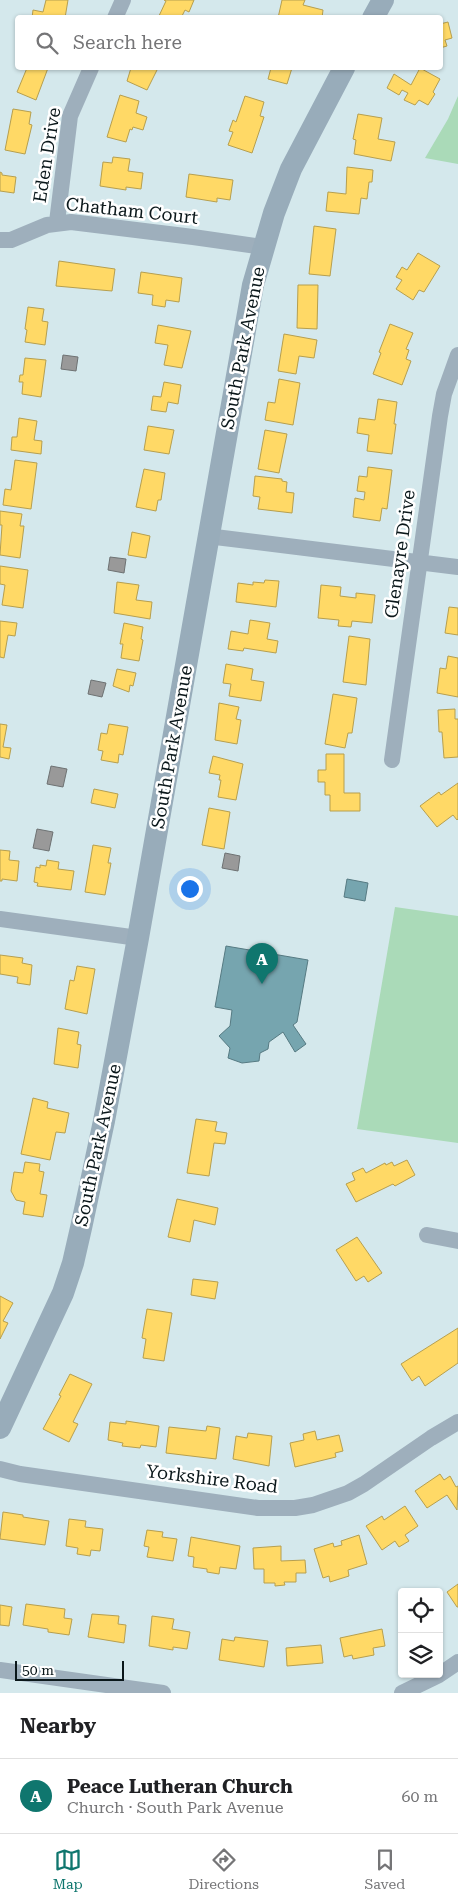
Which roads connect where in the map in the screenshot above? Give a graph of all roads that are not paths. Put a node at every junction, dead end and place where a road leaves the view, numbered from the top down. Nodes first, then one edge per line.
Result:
1 (123, 0) edge
2 (383, 0) edge
3 (116, 15) edge
4 (375, 15) edge
5 (90, 70) edge
6 (343, 70) edge
7 (57, 222) junction
8 (0, 240) edge
9 (263, 247) junction
10 (458, 355) edge
11 (207, 536) junction
12 (418, 562) junction
13 (458, 567) edge
14 (392, 760) dead end
15 (0, 919) edge
16 (138, 938) junction
17 (427, 1235) dead end
18 (458, 1241) edge
19 (458, 1422) edge
20 (0, 1428) edge
21 (0, 1469) edge
22 (458, 1662) edge
23 (0, 1670) edge
24 (163, 1693) edge
25 (402, 1693) edge

1 - 3 street
2 - 4 main road
5 - 7 street, Eden Drive
6 - 9 main road, South Park Avenue
7 - 8 street, Chatham Court
7 - 9 street, Chatham Court
9 - 11 main road, South Park Avenue
10 - 12 street, Glenayre Drive
11 - 12 street
11 - 16 main road, South Park Avenue
12 - 13 street
12 - 14 street, Glenayre Drive
15 - 16 street
16 - 20 main road, South Park Avenue
17 - 18 street
19 - 21 street, Yorkshire Road
22 - 25 street
23 - 24 street

